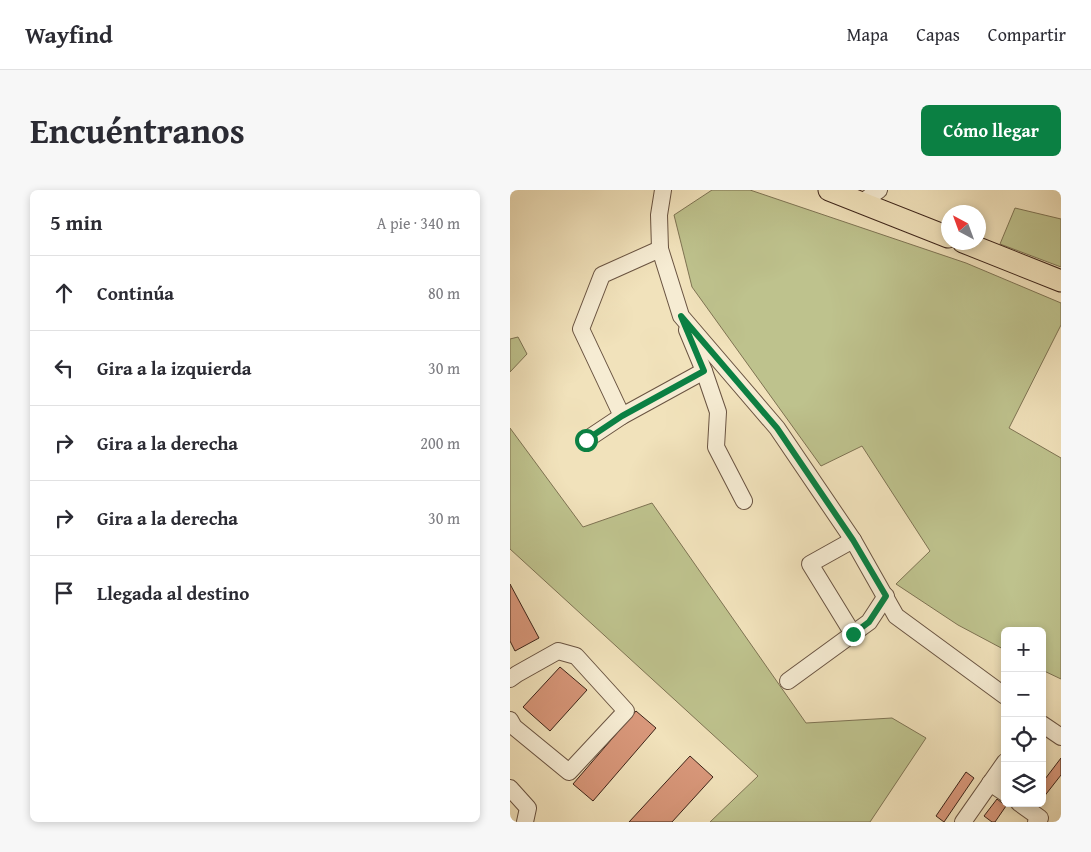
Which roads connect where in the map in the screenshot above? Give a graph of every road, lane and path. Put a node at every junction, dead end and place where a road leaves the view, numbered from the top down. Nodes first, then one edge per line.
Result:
1 (829, 190) edge
2 (878, 190) edge
3 (663, 191) edge
4 (861, 202) junction
5 (941, 234) edge
6 (660, 249) junction
7 (983, 250) edge
8 (1061, 281) edge
9 (681, 316) junction
10 (704, 371) junction
11 (622, 416) junction
12 (586, 440) dead end
13 (744, 501) dead end
14 (853, 540) junction
15 (886, 596) junction
16 (853, 634) junction
17 (510, 679) edge
18 (788, 681) dead end
19 (1001, 693) edge
20 (510, 720) edge
21 (1046, 727) edge
22 (1061, 737) edge
23 (1001, 768) edge
24 (990, 783) junction
25 (510, 788) edge
26 (1001, 790) edge
27 (1025, 807) edge
28 (524, 822) edge
29 (963, 822) edge
30 (1036, 822) edge

1 - 4 main road
2 - 4 street
3 - 6 street
4 - 5 main road
6 - 9 street
6 - 11 street
7 - 8 main road
9 - 10 street
9 - 14 street
10 - 11 street
10 - 13 street
11 - 12 street
14 - 15 street
14 - 16 street
15 - 16 street
15 - 19 street
16 - 18 street
17 - 20 street
21 - 22 street
23 - 24 street
24 - 26 street
24 - 29 street
25 - 28 street
27 - 30 street

